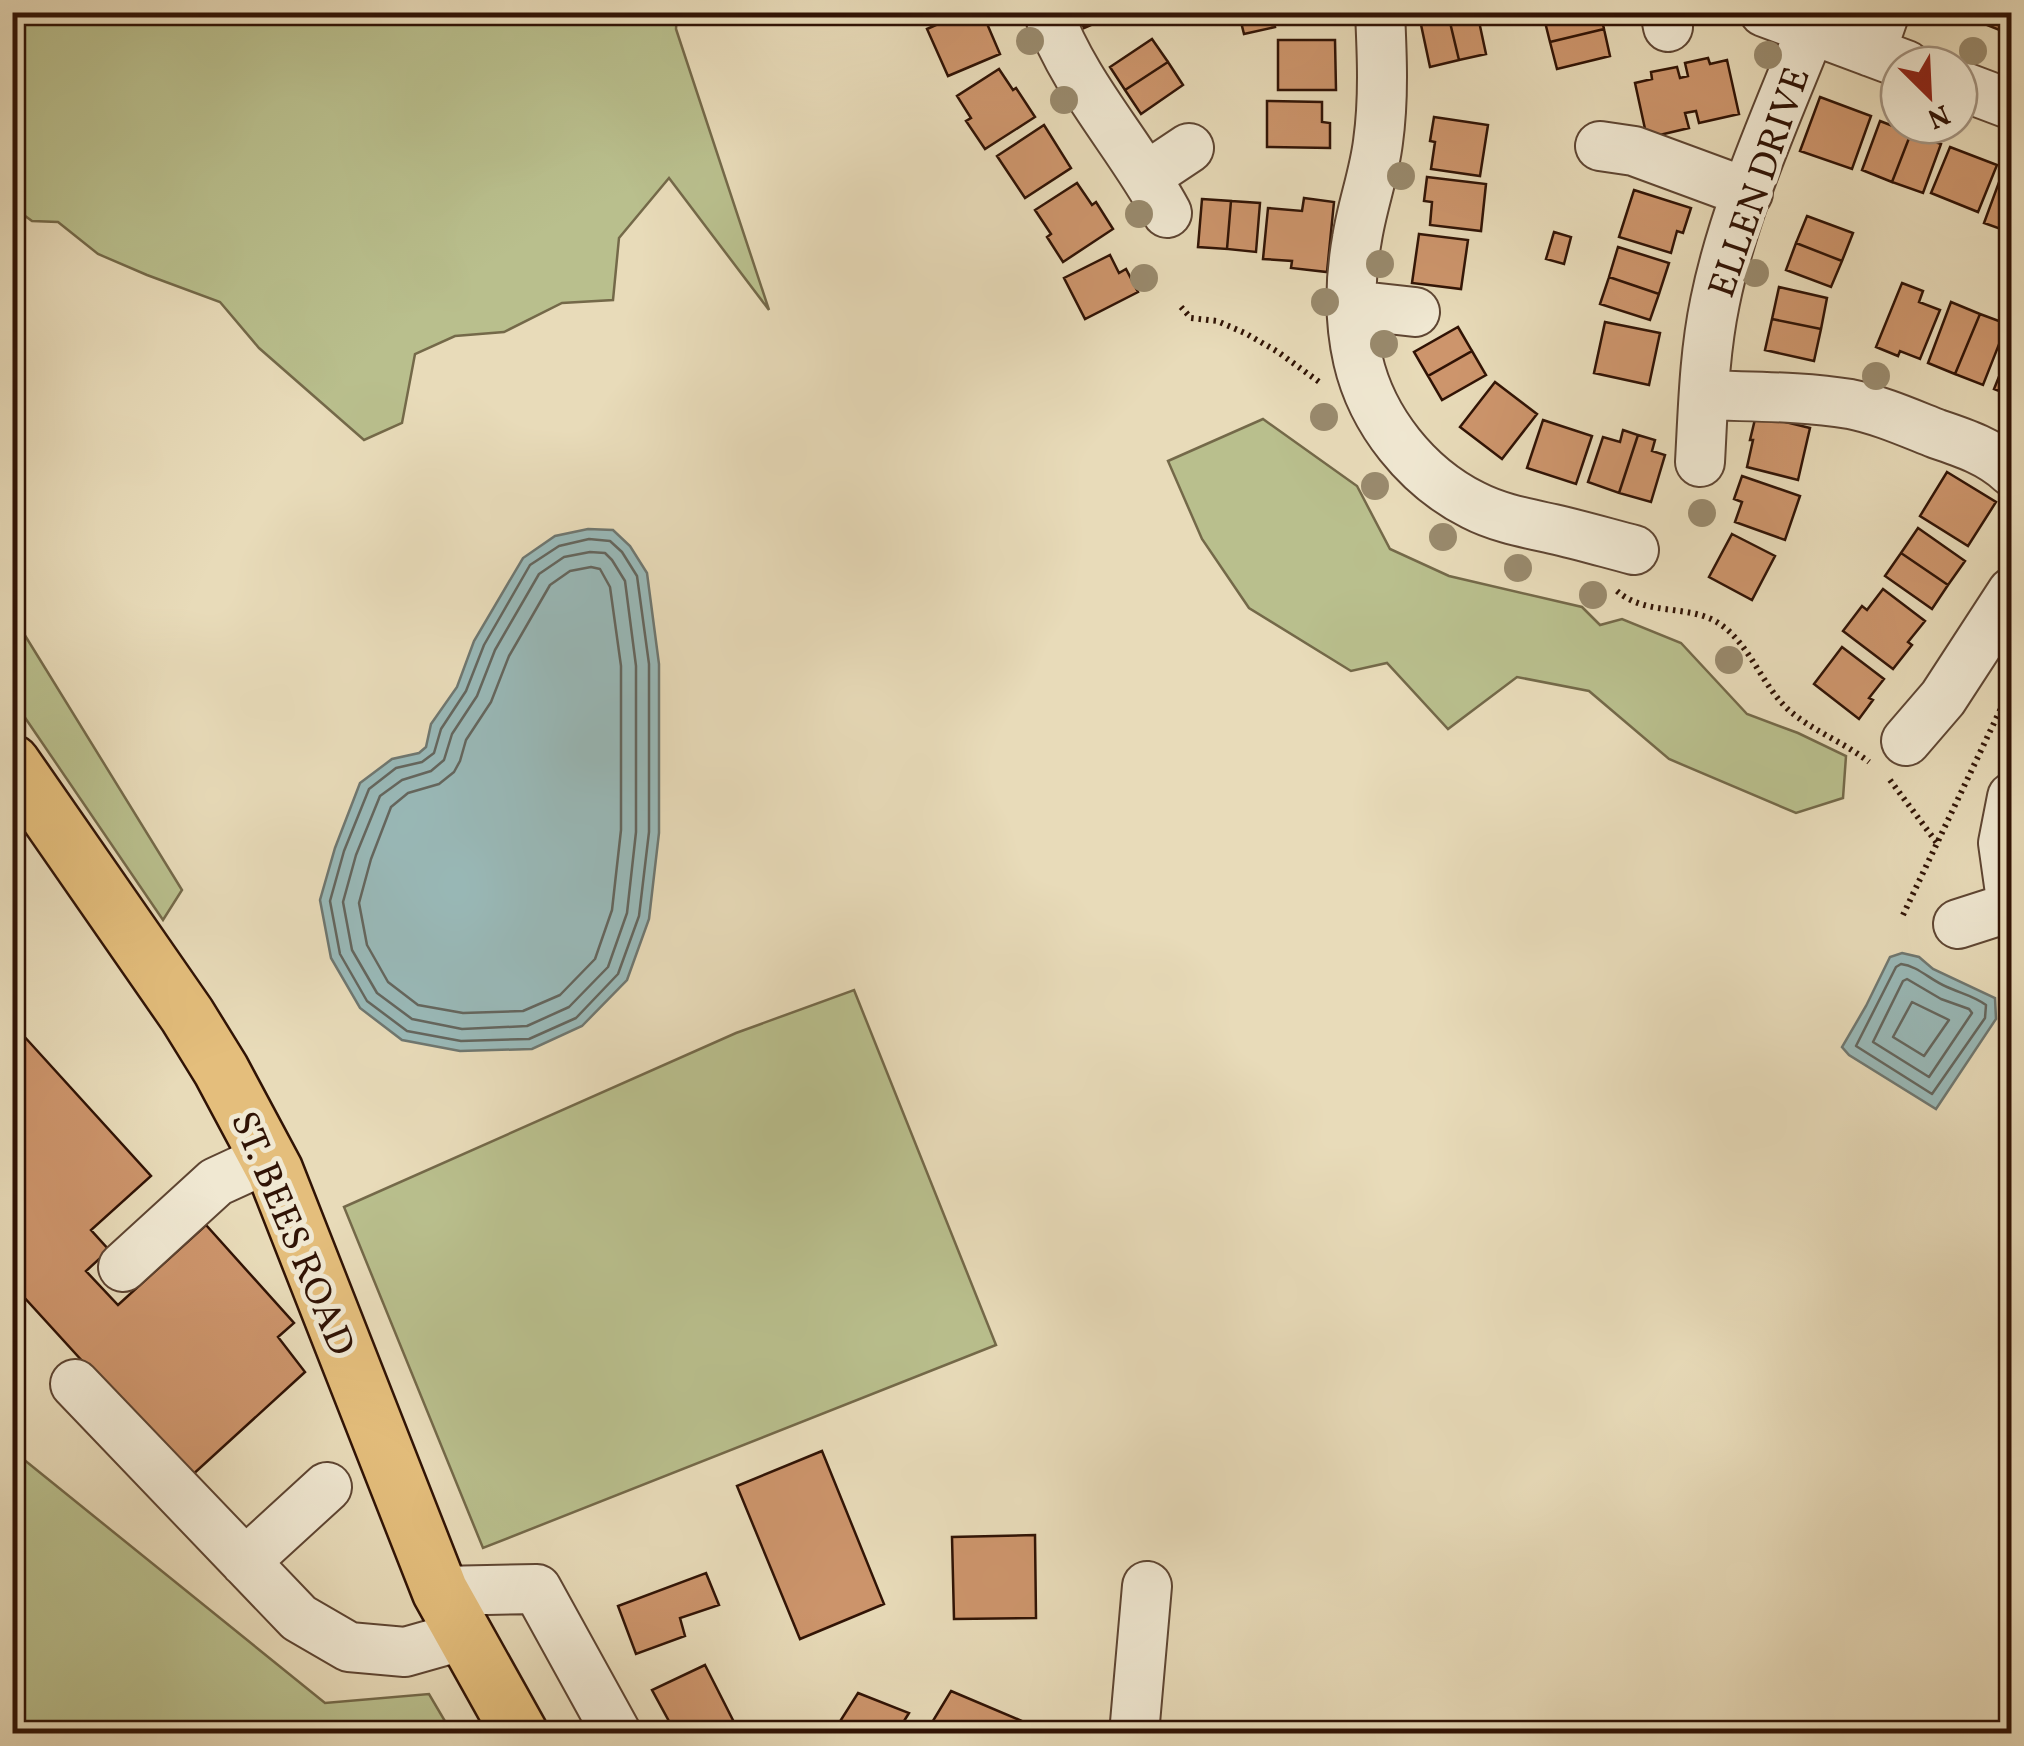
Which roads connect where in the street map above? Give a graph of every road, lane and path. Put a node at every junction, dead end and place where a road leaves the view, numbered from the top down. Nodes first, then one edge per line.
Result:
1 (1048, 12) edge
2 (1380, 12) edge
3 (1764, 12) edge
4 (1811, 29) junction
5 (1887, 43) edge
6 (1979, 94) edge
7 (2012, 106) edge
8 (1600, 146) dead end
9 (1189, 148) dead end
10 (1748, 193) junction
11 (1352, 305) junction
12 (1415, 312) dead end
13 (1704, 395) junction
14 (1700, 462) dead end
15 (2012, 472) edge
16 (1634, 550) dead end
17 (2012, 592) edge
18 (2012, 685) edge
19 (1906, 741) dead end
20 (12, 763) edge
21 (2012, 797) edge
22 (2012, 907) edge
23 (1903, 914) dead end
24 (1958, 924) dead end
25 (268, 1158) junction
26 (123, 1266) dead end
27 (75, 1384) dead end
28 (327, 1487) dead end
29 (246, 1562) junction
30 (1147, 1586) dead end
31 (452, 1613) junction
32 (520, 1734) edge
33 (617, 1734) edge
34 (1134, 1734) edge

1 - 9 street
2 - 11 street
3 - 4 street
4 - 5 street
4 - 10 street, ELLEN DRIVE
6 - 7 street
8 - 10 street
10 - 13 street, ELLEN DRIVE
11 - 12 street
11 - 16 street
13 - 14 street, ELLEN DRIVE
13 - 15 street
17 - 19 street
18 - 23 path
20 - 25 main road, ST. BEES ROAD
21 - 22 street
22 - 24 street
25 - 26 street
25 - 31 main road, ST. BEES ROAD
27 - 29 street
28 - 29 street
29 - 31 street
30 - 34 street
31 - 32 main road, ST. BEES ROAD
31 - 33 street

